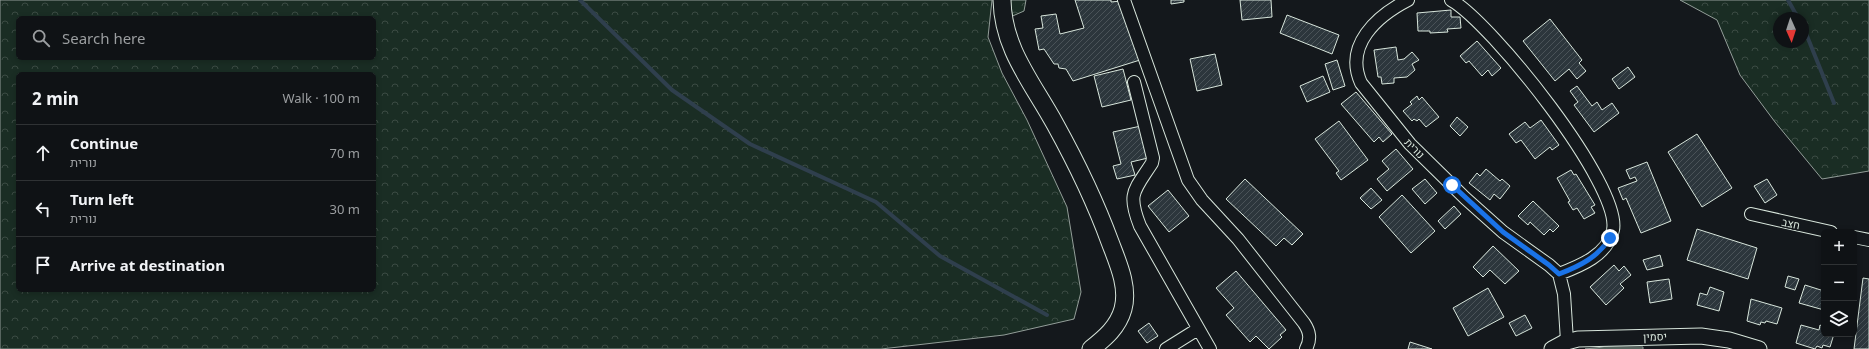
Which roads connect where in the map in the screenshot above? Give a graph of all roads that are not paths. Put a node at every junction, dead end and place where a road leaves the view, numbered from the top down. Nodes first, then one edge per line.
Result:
1 (1002, 0) edge
2 (1124, 0) edge
3 (1408, 0) edge
4 (1452, 0) edge
5 (1134, 82) dead end
6 (1751, 214) dead end
7 (1821, 230) edge
8 (1857, 238) edge
9 (1869, 240) edge
10 (1559, 274) junction
11 (1198, 329) junction
12 (1567, 341) junction
13 (1091, 349) edge
14 (1166, 349) edge
15 (1210, 349) edge
16 (1306, 349) edge
17 (1552, 349) edge
18 (1759, 349) edge

1 - 13 main road
2 - 16 street
3 - 10 street, נורית
4 - 10 street
5 - 11 street
6 - 7 street, חצב
8 - 9 street
10 - 12 street
11 - 14 street
11 - 15 street
12 - 17 street, יסמין
12 - 18 street, יסמין

